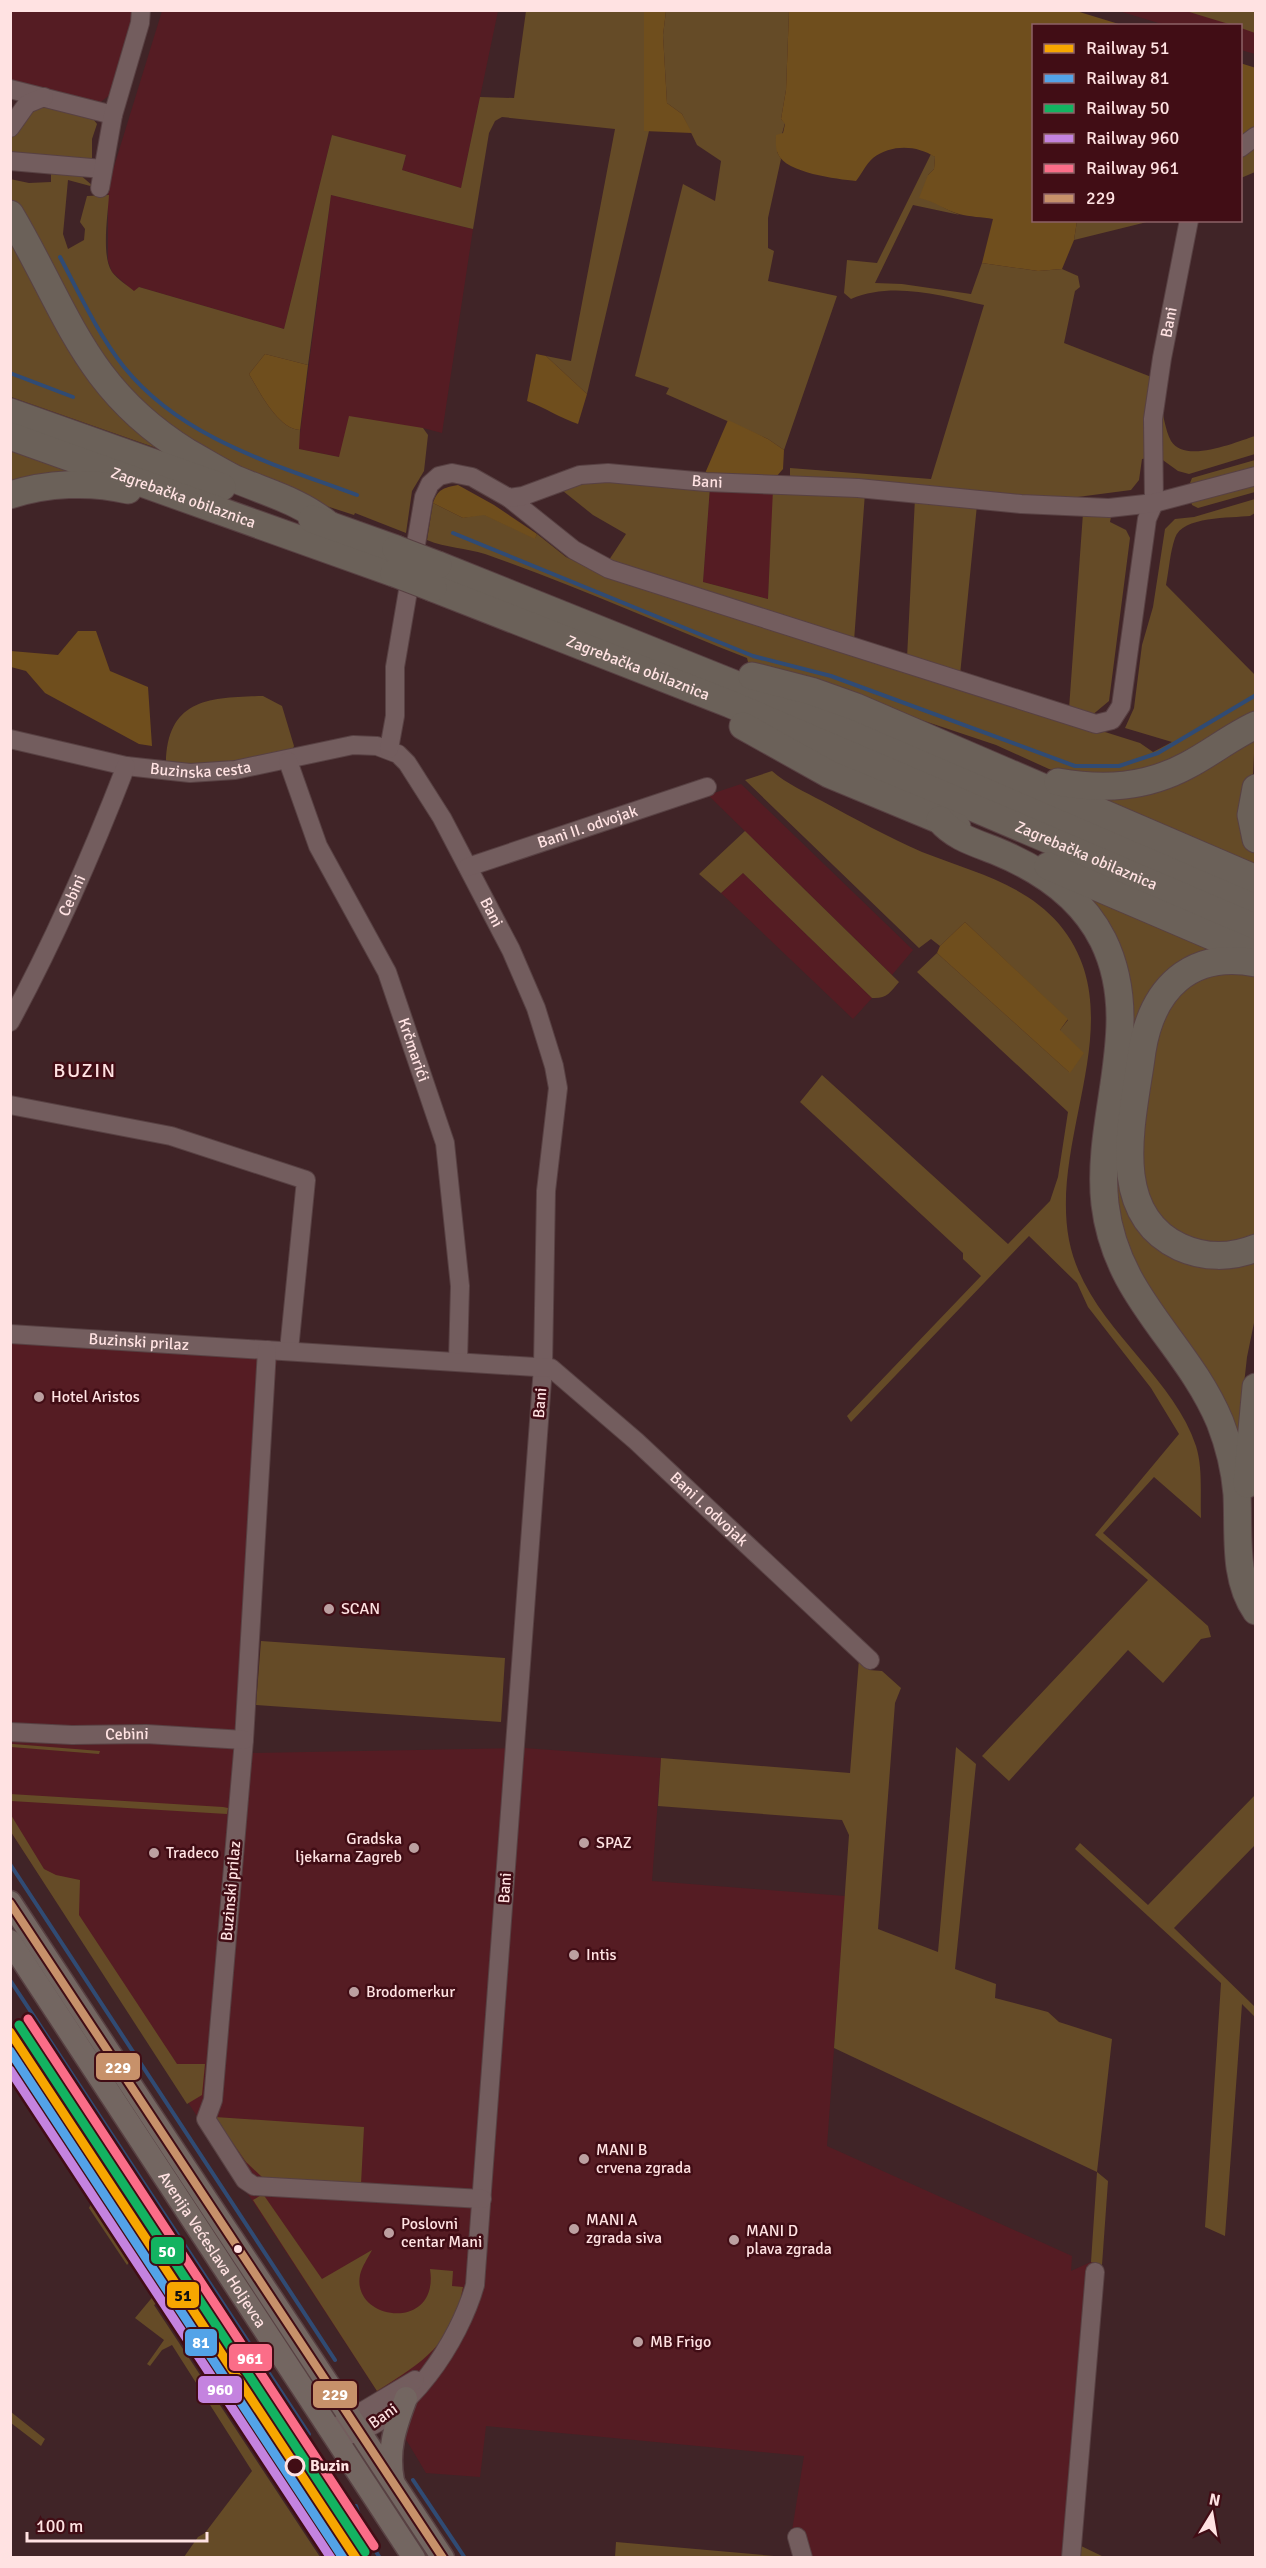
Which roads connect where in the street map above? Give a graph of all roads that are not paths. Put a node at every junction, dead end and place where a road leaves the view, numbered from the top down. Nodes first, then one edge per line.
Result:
1 (143, 15) edge
2 (10, 89) edge
3 (44, 97) junction
4 (10, 100) edge
5 (113, 115) junction
6 (13, 123) edge
7 (1256, 136) edge
8 (1242, 146) edge
9 (10, 161) edge
10 (103, 169) junction
11 (100, 188) dead end
12 (10, 214) edge
13 (1189, 222) edge
14 (10, 412) edge
15 (10, 436) edge
16 (1256, 476) edge
17 (10, 495) edge
18 (509, 498) junction
19 (1154, 503) junction
20 (329, 525) junction
21 (272, 528) junction
22 (395, 561) junction
23 (436, 577) junction
24 (597, 627) junction
25 (616, 659) junction
26 (1256, 725) edge
27 (10, 739) edge
28 (389, 749) junction
29 (288, 761) junction
30 (985, 761) junction
31 (126, 766) junction
32 (707, 787) dead end
33 (1256, 788) edge
34 (940, 820) junction
35 (1256, 839) edge
36 (468, 867) junction
37 (1256, 879) edge
38 (1256, 904) edge
39 (1256, 928) edge
40 (1256, 955) edge
41 (1256, 963) edge
42 (10, 1022) edge
43 (10, 1105) edge
44 (1256, 1248) edge
45 (10, 1334) edge
46 (267, 1350) junction
47 (289, 1350) junction
48 (458, 1361) junction
49 (543, 1367) junction
50 (1256, 1387) edge
51 (1256, 1610) edge
52 (870, 1660) dead end
53 (10, 1731) edge
54 (244, 1740) junction
55 (10, 1902) edge
56 (10, 1941) edge
57 (482, 2199) junction
58 (1095, 2272) dead end
59 (427, 2374) junction
60 (406, 2398) junction
61 (353, 2425) junction
62 (333, 2435) junction
63 (393, 2485) junction
64 (797, 2537) dead end
65 (414, 2558) edge
66 (443, 2558) edge
67 (802, 2558) edge
68 (1071, 2558) edge

1 - 5 street
2 - 3 street
3 - 5 street
3 - 6 street
4 - 6 street
5 - 10 street
7 - 8 street
9 - 10 street
10 - 11 street
12 - 20 highway
13 - 19 street, Bani
14 - 20 highway, Zagrebačka obilaznica
15 - 21 highway, Zagrebačka obilaznica
16 - 19 street
17 - 21 highway
18 - 19 street, Bani
18 - 19 street
18 - 28 street
20 - 22 highway, Zagrebačka obilaznica
21 - 22 highway, Zagrebačka obilaznica
22 - 23 highway, Zagrebačka obilaznica, bridge
23 - 24 highway, Zagrebačka obilaznica
23 - 25 highway, Zagrebačka obilaznica
24 - 30 highway
24 - 38 highway, Zagrebačka obilaznica
25 - 34 highway
25 - 39 highway, Zagrebačka obilaznica
26 - 30 highway
27 - 31 street, Buzinska cesta
28 - 29 street, Buzinska cesta
28 - 36 street, Bani
29 - 31 street, Buzinska cesta
29 - 48 street, Krčmarići
30 - 37 highway
31 - 42 street, Cebini
32 - 36 street, Bani II. odvojak
33 - 35 highway
34 - 40 highway
34 - 51 highway
36 - 49 street, Bani
41 - 44 highway
43 - 47 street
45 - 46 street, Buzinski prilaz
46 - 47 street, Buzinski prilaz
46 - 54 street, Buzinski prilaz
47 - 48 street, Buzinski prilaz
48 - 49 street, Buzinski prilaz
49 - 52 street, Bani I. odvojak
49 - 57 street, Bani
50 - 51 highway
53 - 54 street, Cebini
54 - 57 street, Buzinski prilaz
55 - 61 main road, Avenija Većeslava Holjevca
56 - 62 main road, Avenija Većeslava Holjevca
57 - 59 street, Bani
58 - 68 street
59 - 60 street, Bani
59 - 61 street, Bani
60 - 61 street, Bani
60 - 63 main road
61 - 62 street, Bani
61 - 63 main road, Avenija Većeslava Holjevca
62 - 65 main road, Avenija Većeslava Holjevca
63 - 66 main road, Avenija Većeslava Holjevca
64 - 67 street

